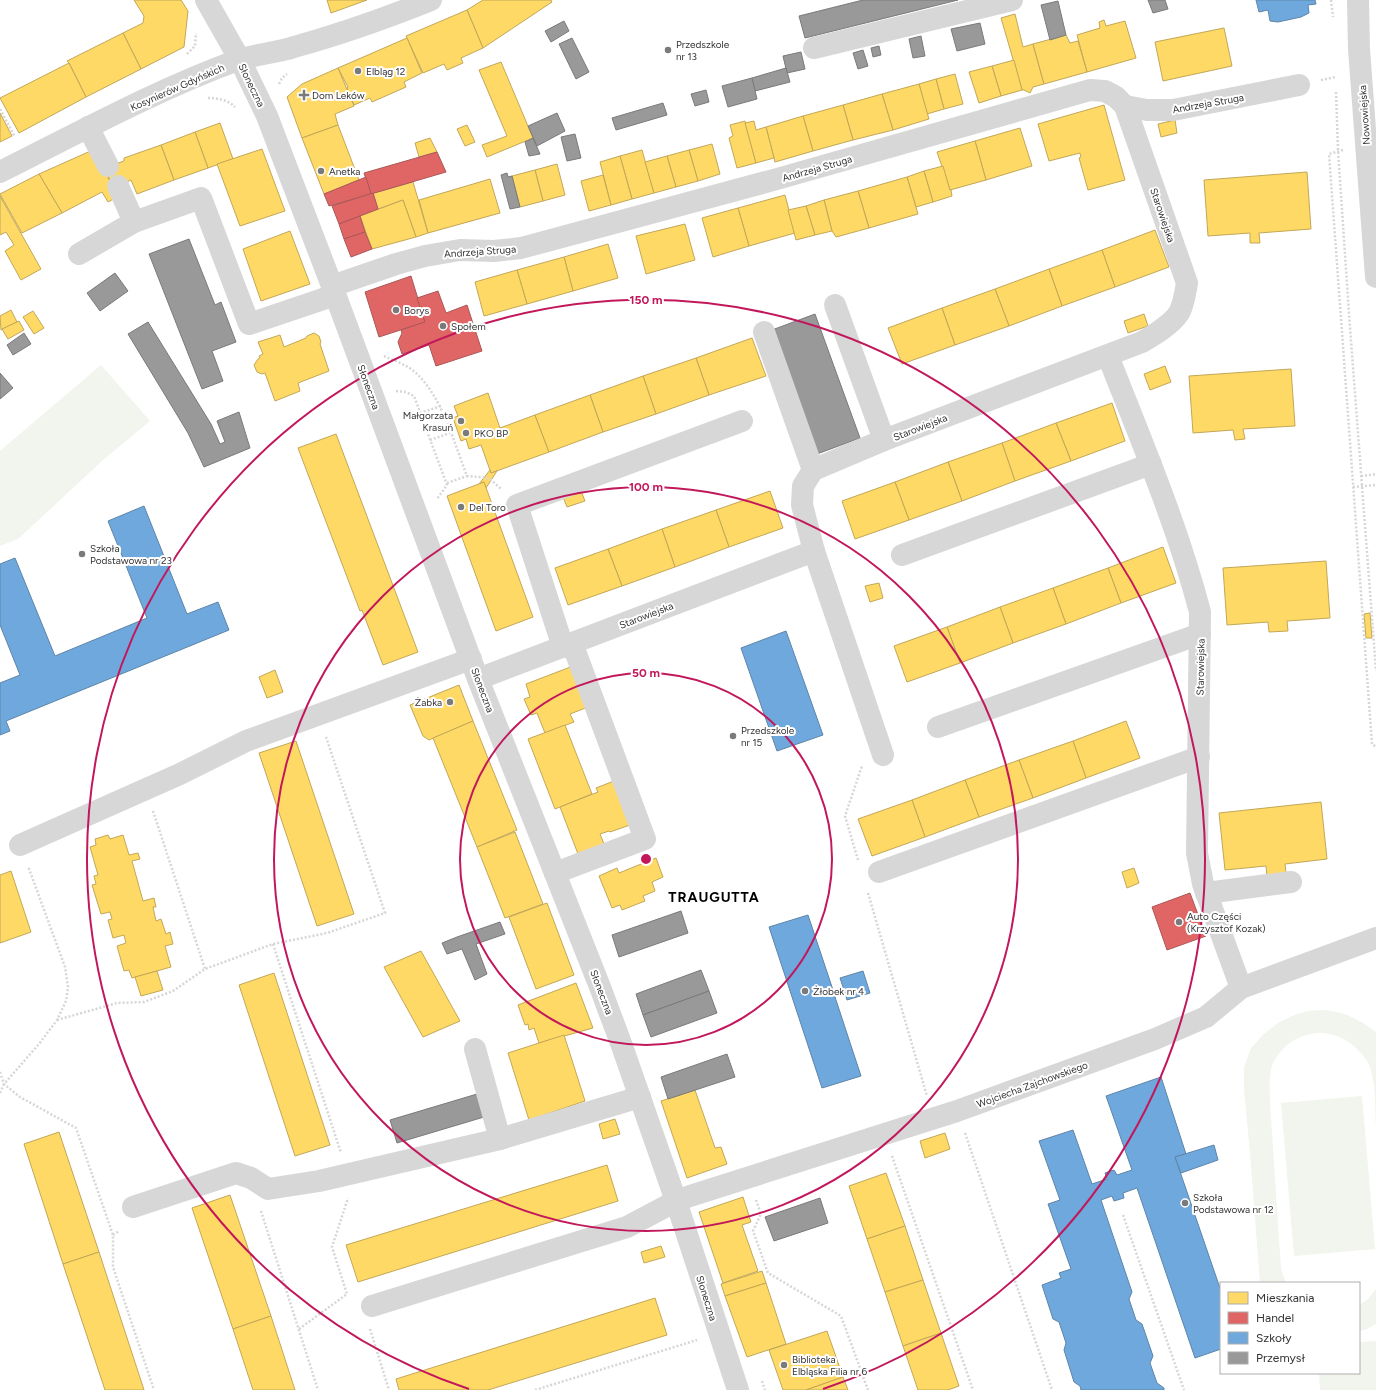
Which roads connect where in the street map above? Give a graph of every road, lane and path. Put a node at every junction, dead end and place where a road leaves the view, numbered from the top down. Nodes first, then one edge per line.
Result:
1 (206, 0) edge
2 (431, 0) edge
3 (1012, 0) edge
4 (1332, 0) edge
5 (1358, 0) edge
6 (1333, 23) dead end
7 (814, 48) dead end
8 (240, 60) junction
9 (1336, 77) dead end
10 (1336, 82) dead end
11 (1299, 85) dead end
12 (1336, 88) dead end
13 (1125, 106) junction
14 (0, 109) edge
15 (88, 127) junction
16 (18, 143) dead end
17 (1346, 149) dead end
18 (1338, 150) junction
19 (108, 166) dead end
20 (0, 172) edge
21 (118, 186) dead end
22 (134, 222) junction
23 (79, 254) dead end
24 (1376, 277) edge
25 (334, 290) junction
26 (835, 305) dead end
27 (764, 332) dead end
28 (380, 354) dead end
29 (1108, 356) junction
30 (440, 406) junction
31 (420, 413) dead end
32 (742, 421) dead end
33 (450, 433) junction
34 (430, 440) dead end
35 (884, 440) junction
36 (1151, 464) junction
37 (814, 470) junction
38 (1376, 474) edge
39 (467, 476) junction
40 (1361, 476) junction
41 (447, 483) dead end
42 (1376, 485) edge
43 (1362, 486) junction
44 (1353, 487) junction
45 (517, 505) junction
46 (814, 551) junction
47 (902, 555) dead end
48 (1200, 634) junction
49 (567, 645) junction
50 (471, 659) junction
51 (1376, 671) edge
52 (478, 679) junction
53 (318, 715) junction
54 (938, 727) dead end
55 (1376, 747) edge
56 (883, 754) dead end
57 (1199, 757) junction
58 (862, 765) dead end
59 (146, 789) junction
60 (20, 845) joint
61 (858, 861) dead end
62 (879, 872) dead end
63 (555, 873) junction
64 (1291, 882) dead end
65 (867, 891) dead end
66 (1206, 893) junction
67 (1376, 938) edge
68 (274, 944) junction
69 (204, 969) junction
70 (1241, 988) junction
71 (57, 1020) junction
72 (475, 1048) dead end
73 (0, 1072) edge
74 (4, 1084) junction
75 (0, 1093) edge
76 (640, 1097) junction
77 (957, 1111) junction
78 (933, 1119) junction
79 (893, 1132) junction
80 (500, 1139) junction
81 (348, 1174) junction
82 (748, 1177) junction
83 (676, 1202) junction
84 (133, 1207) dead end
85 (261, 1210) dead end
86 (1123, 1215) dead end
87 (120, 1231) dead end
88 (113, 1235) junction
89 (370, 1314) joint
90 (299, 1329) junction
91 (698, 1339) dead end
92 (154, 1390) edge
93 (318, 1390) edge
94 (389, 1390) edge
95 (535, 1390) edge
96 (738, 1390) edge
97 (868, 1390) edge
98 (973, 1390) edge
99 (1052, 1390) edge
100 (1184, 1390) edge

1 - 8 street, Słoneczna
2 - 8 street, Kosynierów Gdyńskich
3 - 7 street
4 - 6 path
5 - 24 street, Nowowiejska
8 - 15 street, Kosynierów Gdyńskich
8 - 25 street, Słoneczna
9 - 10 path
11 - 13 street, Andrzeja Struga
12 - 18 path
13 - 25 street, Andrzeja Struga
13 - 29 street, Starowiejska
14 - 16 path
15 - 19 street
15 - 20 street, Kosynierów Gdyńskich
17 - 18 path
18 - 40 path
18 - 44 path
21 - 22 street
22 - 23 street
22 - 25 street, Andrzeja Struga
25 - 50 street, Słoneczna
26 - 35 street
27 - 37 street
28 - 30 path
29 - 35 street, Starowiejska
29 - 36 street, Starowiejska
30 - 31 path
30 - 33 path
32 - 45 street
33 - 34 path
33 - 39 path
35 - 37 street, Starowiejska
36 - 47 street
36 - 48 street, Starowiejska
37 - 46 street
38 - 40 path
39 - 41 path
39 - 45 path
40 - 43 path
42 - 43 path
43 - 44 path
43 - 51 path
44 - 55 path
45 - 49 street
46 - 49 street, Starowiejska
46 - 56 street
48 - 54 street
48 - 57 street, Starowiejska
49 - 52 street, Starowiejska
49 - 63 street
50 - 52 street, Słoneczna
50 - 53 street
52 - 63 street, Słoneczna
53 - 59 street
53 - 68 path
57 - 62 street
57 - 66 street, Starowiejska
58 - 61 path
59 - 60 street
59 - 69 path
60 - 71 path
63 - 76 street, Słoneczna
64 - 66 street
65 - 78 path
66 - 70 street, Starowiejska
67 - 70 street, Wojciecha Zajchowskiego
68 - 69 path
68 - 81 path
69 - 71 path
70 - 77 street, Wojciecha Zajchowskiego
71 - 74 path
72 - 80 street
73 - 74 path
74 - 75 path
74 - 88 path
76 - 80 street
76 - 83 street, Słoneczna
77 - 78 street, Wojciecha Zajchowskiego
77 - 99 path
78 - 79 street, Wojciecha Zajchowskiego
79 - 82 street, Wojciecha Zajchowskiego
79 - 98 path
80 - 81 street
81 - 84 street
81 - 90 path
82 - 83 street, Wojciecha Zajchowskiego
82 - 97 path
83 - 89 street, Wojciecha Zajchowskiego
83 - 96 street, Słoneczna
85 - 90 path
86 - 100 path
87 - 88 path
88 - 92 path
89 - 94 path
90 - 93 path
91 - 95 path

